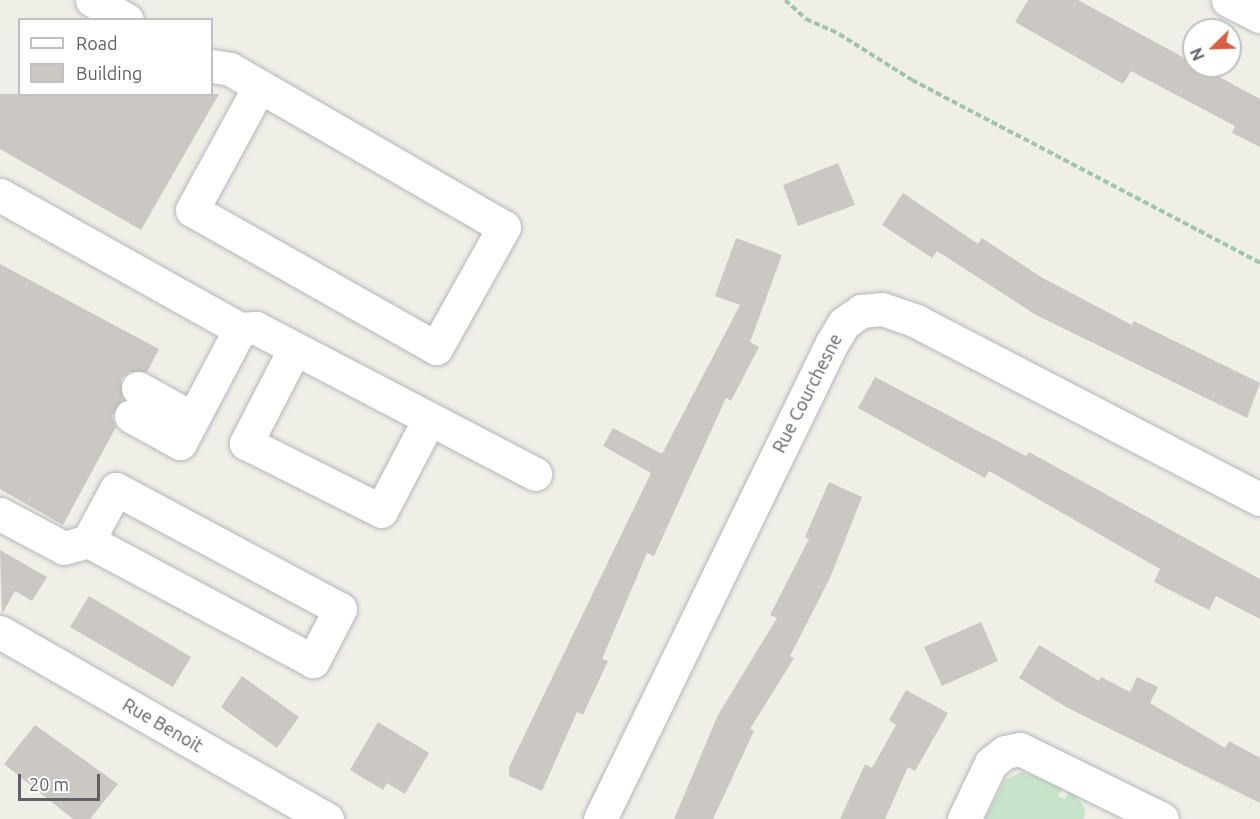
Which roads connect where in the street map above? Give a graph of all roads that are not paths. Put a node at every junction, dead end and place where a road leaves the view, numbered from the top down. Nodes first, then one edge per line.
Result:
1 (92, 0) edge
2 (1228, 0) edge
3 (1260, 16) edge
4 (124, 18) edge
5 (213, 66) edge
6 (259, 87) junction
7 (0, 195) edge
8 (240, 329) junction
9 (294, 350) junction
10 (134, 402) dead end
11 (429, 419) junction
12 (535, 474) dead end
13 (1260, 499) edge
14 (0, 514) edge
15 (88, 540) junction
16 (0, 632) edge
17 (1118, 810) edge
18 (327, 819) edge
19 (600, 819) edge
20 (964, 819) edge
21 (1162, 819) edge

1 - 4 street
2 - 3 street
5 - 6 street
6 - 6 street
7 - 8 street
8 - 9 street
8 - 10 street
9 - 11 street
9 - 11 street
11 - 12 street
13 - 19 street, Rue Courchesne
14 - 15 street
15 - 15 street
16 - 18 street, Rue Benoit
17 - 20 street
17 - 21 street

